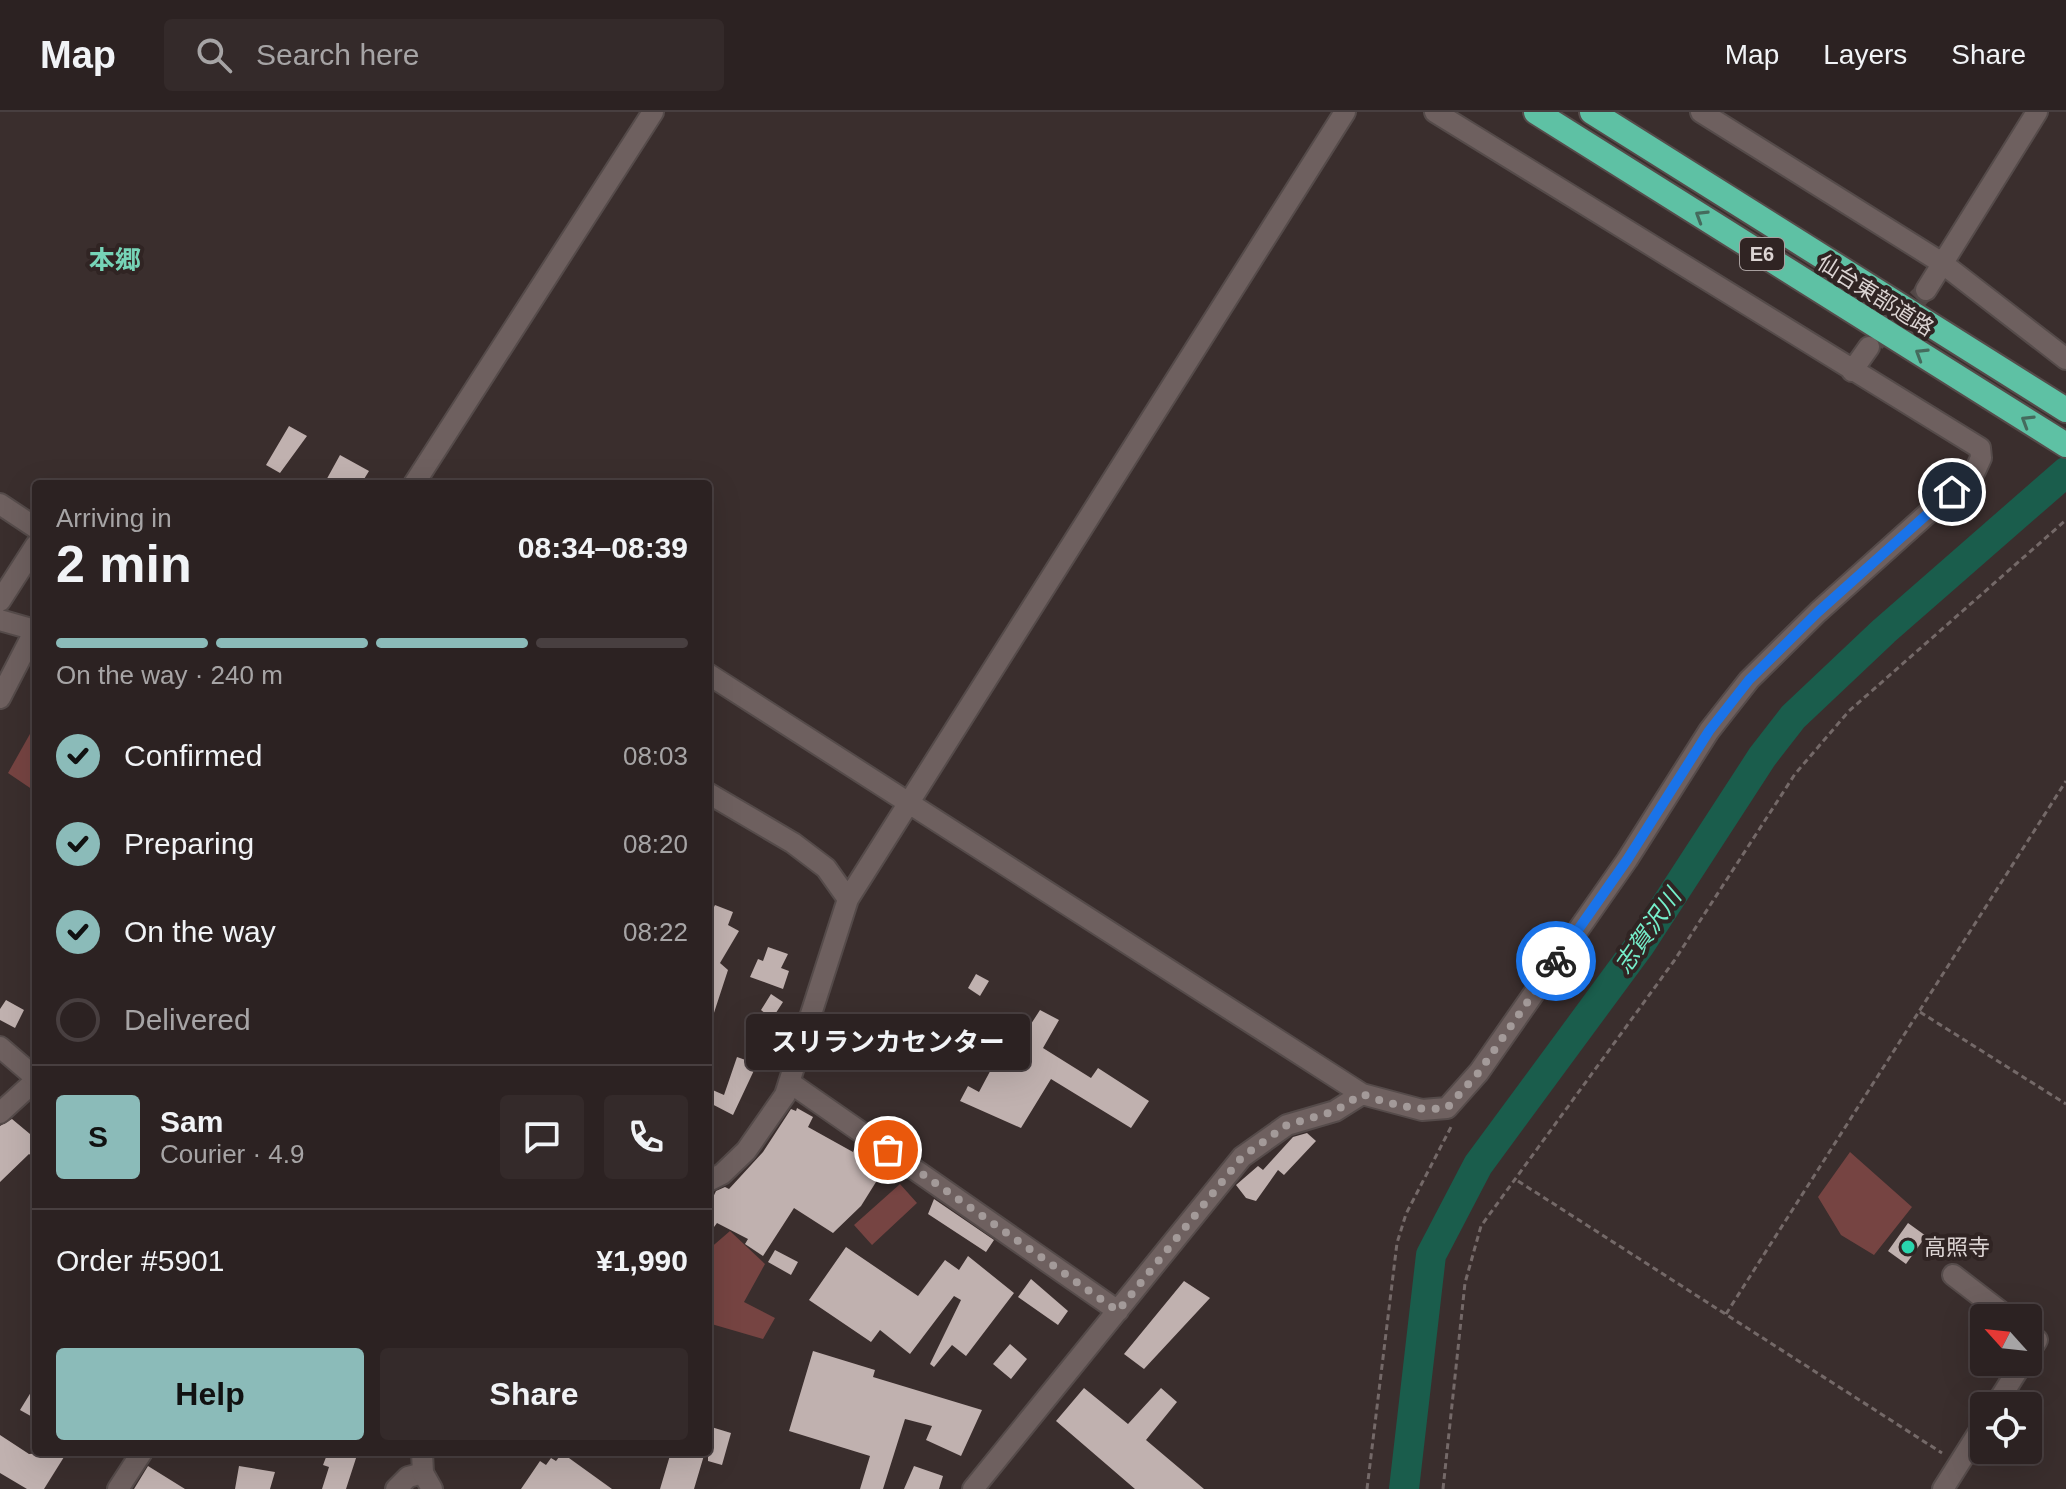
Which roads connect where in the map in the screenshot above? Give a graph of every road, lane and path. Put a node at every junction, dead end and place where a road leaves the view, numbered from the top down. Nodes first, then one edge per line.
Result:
1 (653, 112) edge
2 (1345, 112) edge
3 (1435, 112) edge
4 (1536, 112) edge
5 (1592, 112) edge
6 (1701, 112) edge
7 (2037, 112) edge
8 (1942, 263) junction
9 (1926, 290) tunnel mouth
10 (1869, 347) tunnel mouth
11 (2066, 359) edge
12 (1852, 371) junction
13 (2066, 410) edge
14 (2066, 445) edge
15 (417, 480) edge
16 (0, 504) edge
17 (2066, 520) edge
18 (32, 525) edge
19 (32, 551) edge
20 (0, 601) edge
21 (0, 620) edge
22 (32, 629) edge
23 (32, 636) edge
24 (712, 677) edge
25 (0, 698) edge
26 (2066, 781) edge
27 (712, 795) edge
28 (909, 804) junction
29 (848, 899) junction
30 (1920, 1012) junction
31 (0, 1047) edge
32 (32, 1075) edge
33 (789, 1082) junction
34 (32, 1083) edge
35 (1362, 1094) junction
36 (2066, 1104) edge
37 (1447, 1108) junction
38 (0, 1113) edge
39 (712, 1179) edge
40 (1517, 1180) junction
41 (1953, 1275) dead end
42 (1991, 1304) edge
43 (1118, 1311) junction
44 (1726, 1314) junction
45 (1970, 1446) edge
46 (139, 1456) edge
47 (423, 1456) edge
48 (1959, 1464) junction
49 (427, 1481) edge
50 (118, 1489) edge
51 (396, 1489) edge
52 (973, 1489) edge
53 (1367, 1489) edge
54 (1443, 1489) edge
55 (1943, 1489) edge

1 - 15 street
2 - 28 street
3 - 12 street
14 -> 4 highway, 仙台東部道路 / E6
5 - 13 highway, 仙台東部道路 / E6
6 - 8 street
7 - 8 street
8 - 9 street
8 - 11 street
10 - 12 street
12 - 37 street
16 - 18 street
17 - 40 path
19 - 20 street
21 - 22 street
23 - 25 street
24 - 28 street
26 - 30 path
27 - 29 street
28 - 29 street
28 - 35 street
29 - 33 street
30 - 36 path
30 - 44 path
31 - 32 street
33 - 39 street
33 - 43 street
34 - 38 street
35 - 37 street
35 - 43 street
37 - 53 path
40 - 44 path
40 - 54 path
41 - 42 street
43 - 52 street
44 - 48 path
45 - 48 street
46 - 50 street
47 - 49 street
48 - 55 street
49 - 51 street

